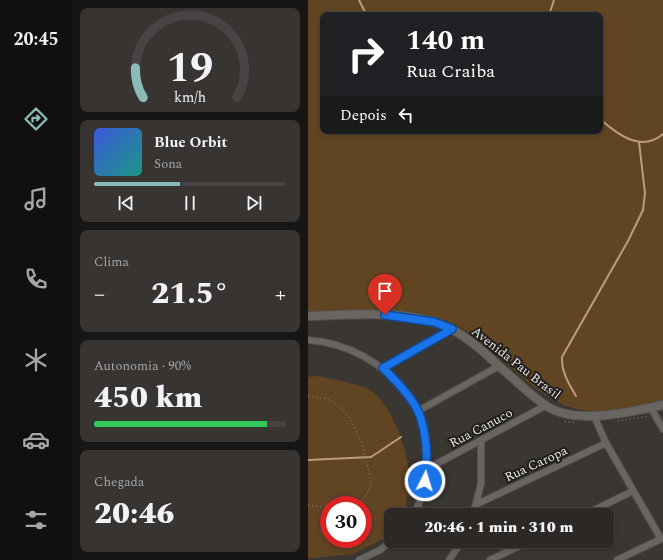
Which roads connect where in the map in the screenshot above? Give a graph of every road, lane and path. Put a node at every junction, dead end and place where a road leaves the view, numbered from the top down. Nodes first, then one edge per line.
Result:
1 (308, 316) edge
2 (452, 329) junction
3 (308, 340) edge
4 (499, 366) junction
5 (383, 368) junction
6 (308, 396) edge
7 (663, 405) edge
8 (545, 406) junction
9 (651, 408) junction
10 (418, 411) junction
11 (594, 416) junction
12 (663, 429) edge
13 (481, 441) junction
14 (606, 443) junction
15 (427, 469) junction
16 (633, 491) junction
17 (365, 496) edge
18 (476, 504) junction
19 (308, 505) edge
20 (320, 507) edge
21 (417, 508) edge
22 (475, 508) edge
23 (598, 508) edge
24 (662, 539) edge
25 (384, 547) edge
26 (457, 548) edge
27 (516, 548) edge
28 (359, 560) edge
29 (449, 560) edge
30 (491, 560) edge
31 (617, 560) edge

1 - 2 main road, Avenida Pau Brasil
2 - 4 main road, Avenida Pau Brasil
2 - 5 street
3 - 5 street
4 - 8 main road, Avenida Pau Brasil
4 - 10 street
5 - 10 street
6 - 17 path
7 - 9 main road, Avenida Pau Brasil
8 - 11 main road, Avenida Pau Brasil
8 - 13 street, Rua Canuco
9 - 11 main road, Avenida Pau Brasil
9 - 12 street
10 - 15 street
11 - 14 street
13 - 15 street, Rua Canuco
13 - 18 street
14 - 16 street
14 - 18 street, Rua Caropa
15 - 21 street
16 - 23 street
16 - 24 street
18 - 22 street
19 - 20 path
24 - 31 street
25 - 28 street
26 - 29 street
27 - 30 street

